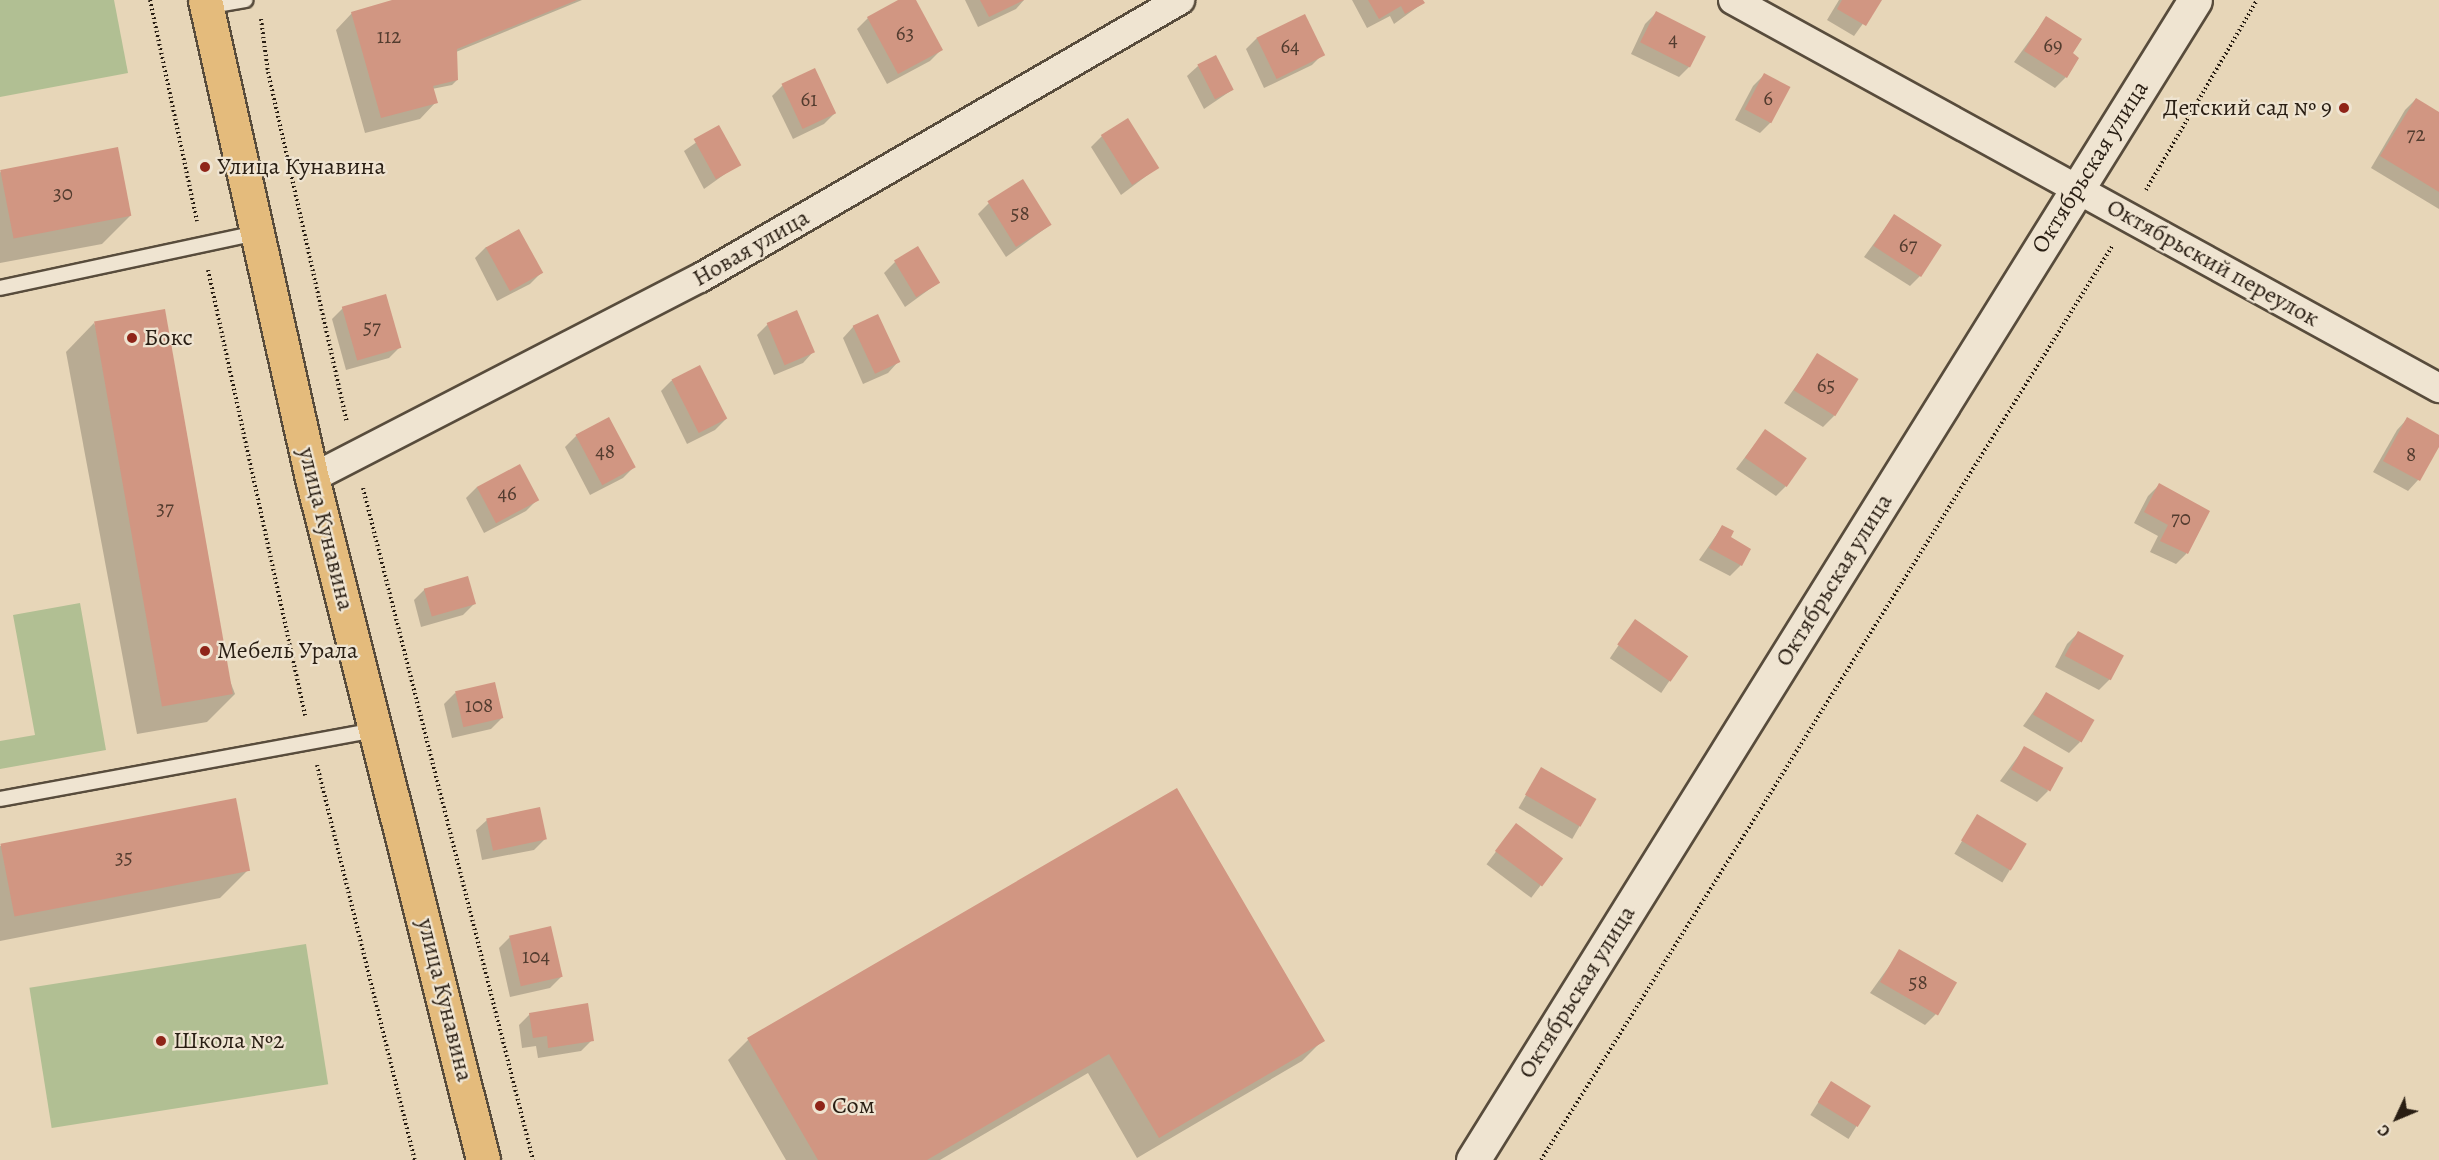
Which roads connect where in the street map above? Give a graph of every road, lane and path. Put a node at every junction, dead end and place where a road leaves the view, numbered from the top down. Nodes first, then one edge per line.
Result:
1 (150, 0) edge
2 (245, 0) edge
3 (1180, 0) edge
4 (1733, 0) edge
5 (2195, 0) edge
6 (2257, 0) edge
7 (205, 4) edge
8 (260, 10) dead end
9 (2077, 187) junction
10 (2130, 217) junction
11 (256, 233) junction
12 (202, 244) junction
13 (0, 288) edge
14 (2439, 388) edge
15 (355, 458) junction
16 (312, 478) junction
17 (377, 729) junction
18 (311, 742) junction
19 (0, 799) edge
20 (415, 1160) edge
21 (483, 1160) edge
22 (532, 1160) edge
23 (1473, 1160) edge
24 (1541, 1160) edge

1 - 12 path
2 - 7 lane
3 - 15 street, Новая улица
4 - 9 street, Октябрьский переулок
5 - 9 main road, Октябрьская улица
6 - 10 path
7 - 11 main road, улица Кунавина
8 - 15 path
9 - 10 street, Октябрьский переулок
9 - 23 main road, Октябрьская улица
10 - 14 street, Октябрьский переулок
10 - 24 path
11 - 12 lane
11 - 16 main road, улица Кунавина
12 - 13 lane
12 - 18 path
15 - 16 street, Новая улица
15 - 22 path
16 - 17 main road, улица Кунавина
17 - 18 lane
17 - 21 main road, улица Кунавина
18 - 19 lane
18 - 20 path

